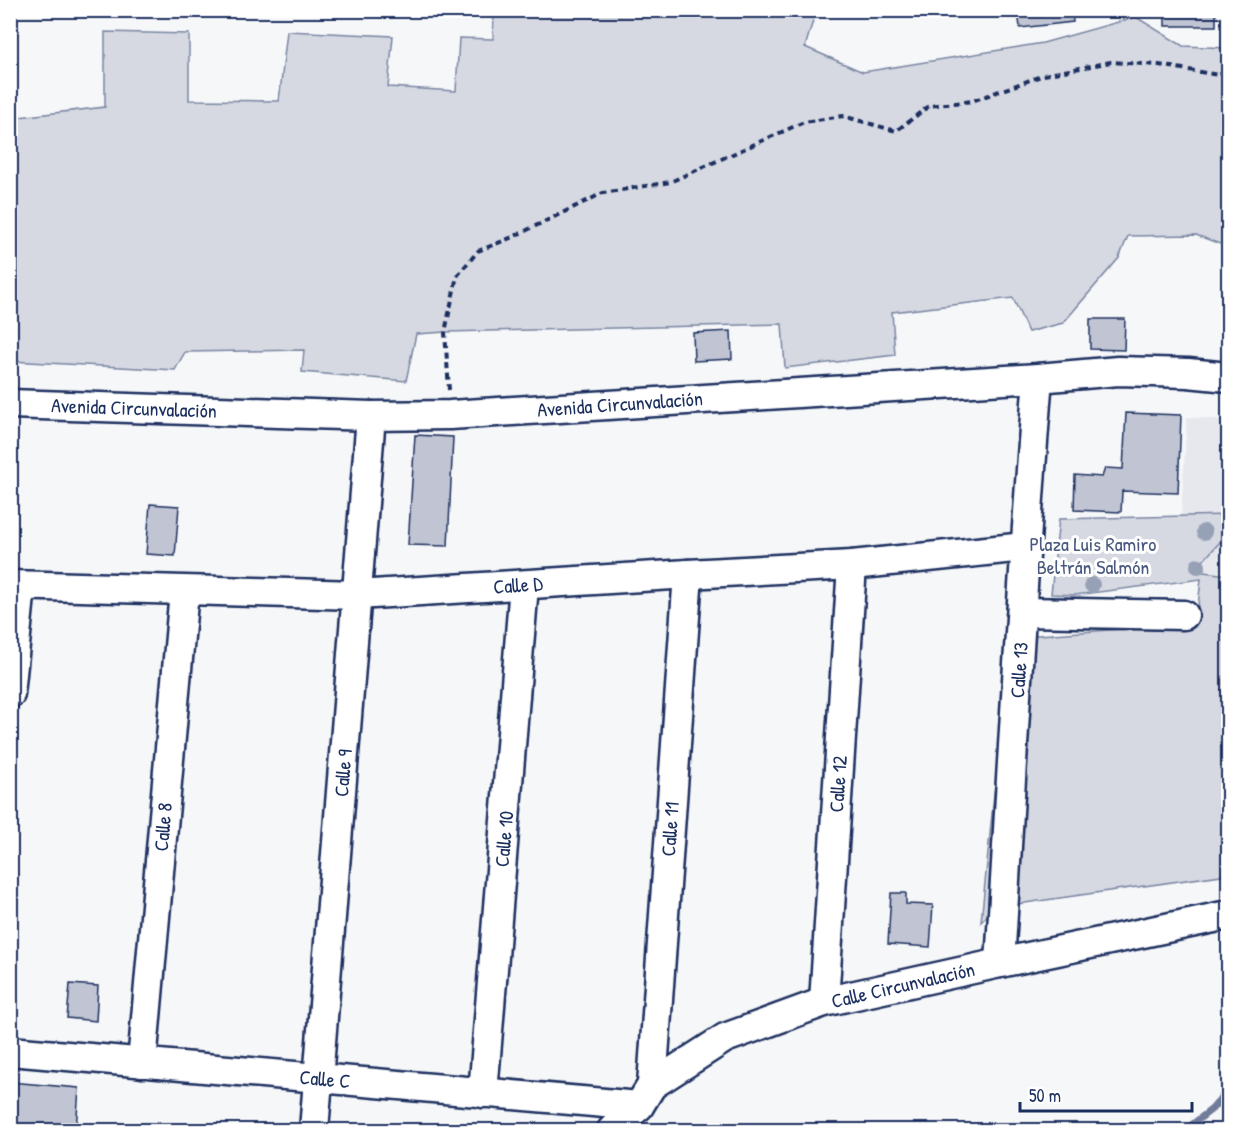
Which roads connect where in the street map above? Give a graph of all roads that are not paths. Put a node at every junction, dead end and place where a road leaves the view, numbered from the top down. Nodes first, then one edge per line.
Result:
1 (1228, 377) edge
2 (1038, 378) junction
3 (10, 404) edge
4 (372, 416) junction
5 (1024, 547) junction
6 (852, 566) junction
7 (688, 574) junction
8 (524, 585) junction
9 (16, 586) edge
10 (184, 591) junction
11 (357, 595) junction
12 (1023, 612) junction
13 (1184, 615) dead end
14 (10, 694) edge
15 (1228, 915) edge
16 (999, 963) junction
17 (824, 1002) junction
18 (10, 1051) edge
19 (142, 1063) junction
20 (318, 1078) junction
21 (483, 1093) junction
22 (645, 1095) junction
23 (314, 1131) edge
24 (612, 1131) edge

1 - 2 street, Avenida Circunvalación
2 - 4 street, Avenida Circunvalación
2 - 5 street, Calle 13
3 - 4 street, Avenida Circunvalación
4 - 11 street, Calle 9
5 - 6 street, Calle D
5 - 12 street, Calle 13
6 - 7 street, Calle D
6 - 17 street, Calle 12
7 - 8 street, Calle D
7 - 22 street, Calle 11
8 - 11 street, Calle D
8 - 21 street, Calle 10
9 - 10 street, Calle D
9 - 14 street
10 - 11 street, Calle D
10 - 19 street, Calle 8
11 - 20 street, Calle 9
12 - 13 street
12 - 16 street, Calle 13
15 - 16 street, Calle Circunvalación
16 - 17 street, Calle Circunvalación
17 - 22 street, Calle Circunvalación
18 - 19 street, Calle C
19 - 20 street, Calle C
20 - 21 street, Calle C
20 - 23 street, Calle 9
21 - 22 street, Calle C
22 - 24 street, Calle Circunvalación

